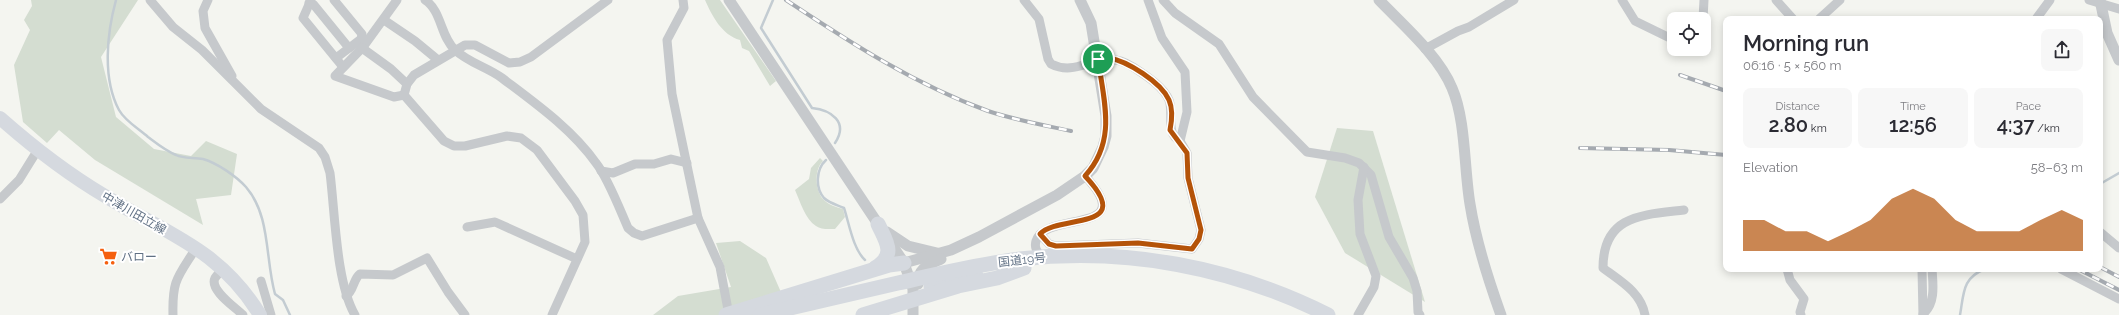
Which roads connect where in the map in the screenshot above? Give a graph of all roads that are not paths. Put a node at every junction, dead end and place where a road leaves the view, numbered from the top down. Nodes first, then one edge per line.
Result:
1 (150, 0) edge
2 (208, 0) edge
3 (334, 0) edge
4 (397, 0) edge
5 (425, 0) edge
6 (608, 0) edge
7 (683, 0) edge
8 (729, 0) edge
9 (1024, 0) edge
10 (1080, 0) edge
11 (1148, 0) edge
12 (1163, 0) edge
13 (1379, 0) edge
14 (1514, 0) edge
15 (1622, 0) edge
16 (1704, 0) edge
17 (1776, 0) edge
18 (1840, 0) edge
19 (2050, 0) edge
20 (2089, 0) edge
21 (310, 2) edge
22 (2100, 2) edge
23 (2119, 9) edge
24 (1704, 12) edge
25 (1790, 16) edge
26 (1822, 16) edge
27 (2038, 16) edge
28 (384, 20) junction
29 (1667, 37) edge
30 (349, 48) junction
31 (362, 48) junction
32 (1425, 49) junction
33 (456, 50) junction
34 (336, 58) junction
35 (1098, 59) junction
36 (438, 60) junction
37 (2119, 60) edge
38 (343, 67) junction
39 (236, 82) junction
40 (407, 84) junction
41 (404, 95) junction
42 (0, 118) edge
43 (1180, 141) junction
44 (37, 152) junction
45 (687, 163) junction
46 (1364, 167) junction
47 (601, 172) junction
48 (1085, 176) junction
49 (0, 199) edge
50 (1684, 210) dead end
51 (698, 218) junction
52 (878, 224) junction
53 (468, 227) dead end
54 (1040, 234) junction
55 (2103, 235) edge
56 (196, 248) junction
57 (2119, 248) edge
58 (946, 252) junction
59 (1042, 257) junction
60 (577, 259) junction
61 (904, 263) junction
62 (223, 268) junction
63 (871, 270) junction
64 (1788, 272) edge
65 (1922, 272) edge
66 (1932, 272) edge
67 (2067, 272) edge
68 (956, 279) junction
69 (262, 281) dead end
70 (346, 296) junction
71 (885, 296) junction
72 (2119, 299) edge
73 (257, 310) edge
74 (1923, 314) edge
75 (173, 315) edge
76 (243, 315) edge
77 (271, 315) edge
78 (355, 315) edge
79 (465, 315) edge
80 (552, 315) edge
81 (728, 315) edge
82 (760, 315) edge
83 (804, 315) edge
84 (863, 315) edge
85 (913, 315) edge
86 (1307, 315) edge
87 (1328, 315) edge
88 (1358, 315) edge
89 (1420, 315) edge
90 (1501, 315) edge
91 (1645, 315) edge
92 (1801, 315) edge

1 - 39 street
2 - 39 street
3 - 30 street
4 - 28 street
5 - 33 street
6 - 33 street
7 - 45 street
8 - 52 street
9 - 35 street
10 - 35 street
11 - 43 street
12 - 46 street
13 - 32 street
14 - 32 street
15 - 29 street
16 - 24 street
17 - 25 street
18 - 26 street
19 - 27 street
20 - 22 street
21 - 30 street
21 - 34 street
22 - 23 street
22 - 37 street
28 - 31 street
28 - 36 street
30 - 34 street
31 - 38 street
31 - 40 street
32 - 90 street
33 - 36 street
33 - 47 street
34 - 38 street
35 - 43 street
35 - 48 street
36 - 40 street
38 - 41 street
39 - 70 street
40 - 41 street
41 - 60 street
42 - 44 main road, 中津川田立線
43 - 54 street
44 - 49 street
44 - 56 main road, 中津川田立線
45 - 47 street
45 - 51 street
46 - 88 street
46 - 89 street
47 - 51 street
48 - 54 street
48 - 58 street
50 - 91 street
51 - 81 street
52 - 58 street
52 - 61 street
52 - 63 highway
53 - 60 street
54 - 59 street
55 - 57 street
56 - 62 main road, 中津川田立線
56 - 75 street
58 - 61 street
58 - 85 street
59 - 68 highway, 国道19号
59 - 87 highway, 国道19号
60 - 80 street
61 - 63 highway
61 - 85 street
62 - 73 main road, 中津川田立線
62 - 76 street
63 - 81 highway
64 - 92 street
65 - 74 street
66 - 74 street
67 - 72 street
68 - 71 highway, 国道19号
68 - 86 highway, 国道19号
69 - 77 street
70 - 78 street
70 - 79 street
71 - 82 highway, 国道19号
71 - 83 highway, 国道19号
71 - 84 highway

